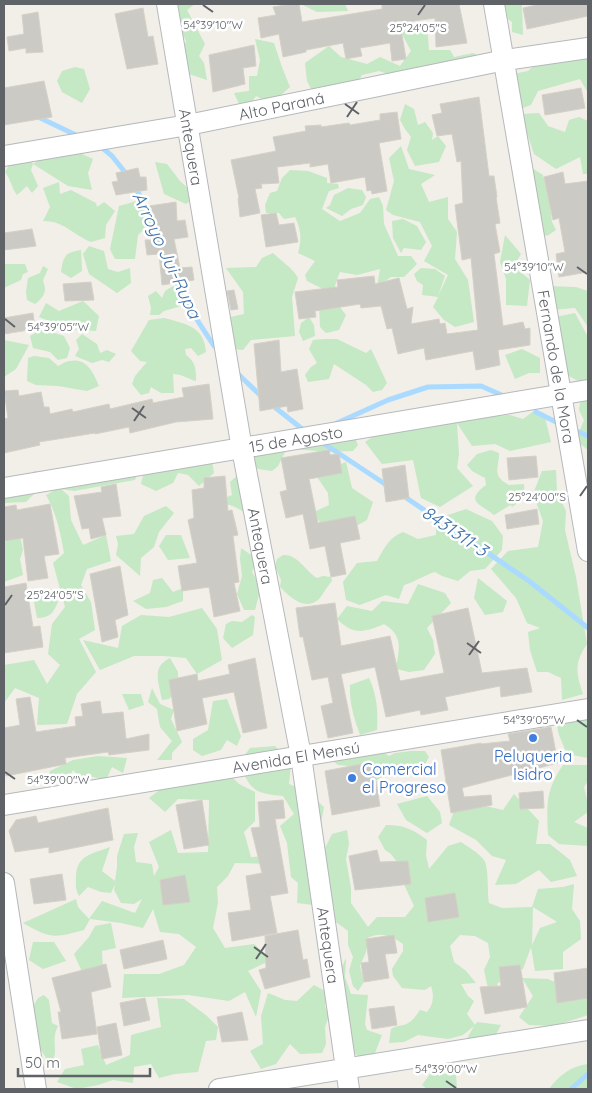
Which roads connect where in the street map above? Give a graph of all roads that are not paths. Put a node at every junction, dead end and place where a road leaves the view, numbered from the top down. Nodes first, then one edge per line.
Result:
1 (167, 4) edge
2 (494, 4) edge
3 (588, 48) edge
4 (505, 60) junction
5 (188, 126) junction
6 (4, 156) edge
7 (588, 390) edge
8 (563, 405) junction
9 (242, 449) junction
10 (4, 488) edge
11 (588, 551) edge
12 (588, 709) edge
13 (301, 756) junction
14 (4, 805) edge
15 (4, 883) edge
16 (588, 1030) edge
17 (348, 1080) edge
18 (36, 1089) edge
19 (219, 1089) edge

1 - 5 street, Antequera
2 - 4 street, Fernando de la Mora
3 - 4 street, Alto Paraná
4 - 5 street, Alto Paraná
4 - 8 street, Fernando de la Mora
5 - 6 street, Alto Paraná
5 - 9 street, Antequera
7 - 8 street, 15 de Agosto
8 - 9 street, 15 de Agosto
8 - 11 street, Fernando de la Mora
9 - 10 street, 15 de Agosto
9 - 13 street, Antequera
12 - 13 street, Avenida El Mensú
13 - 14 street, Avenida El Mensú
13 - 17 street, Antequera
15 - 18 street
16 - 17 street
17 - 19 street

